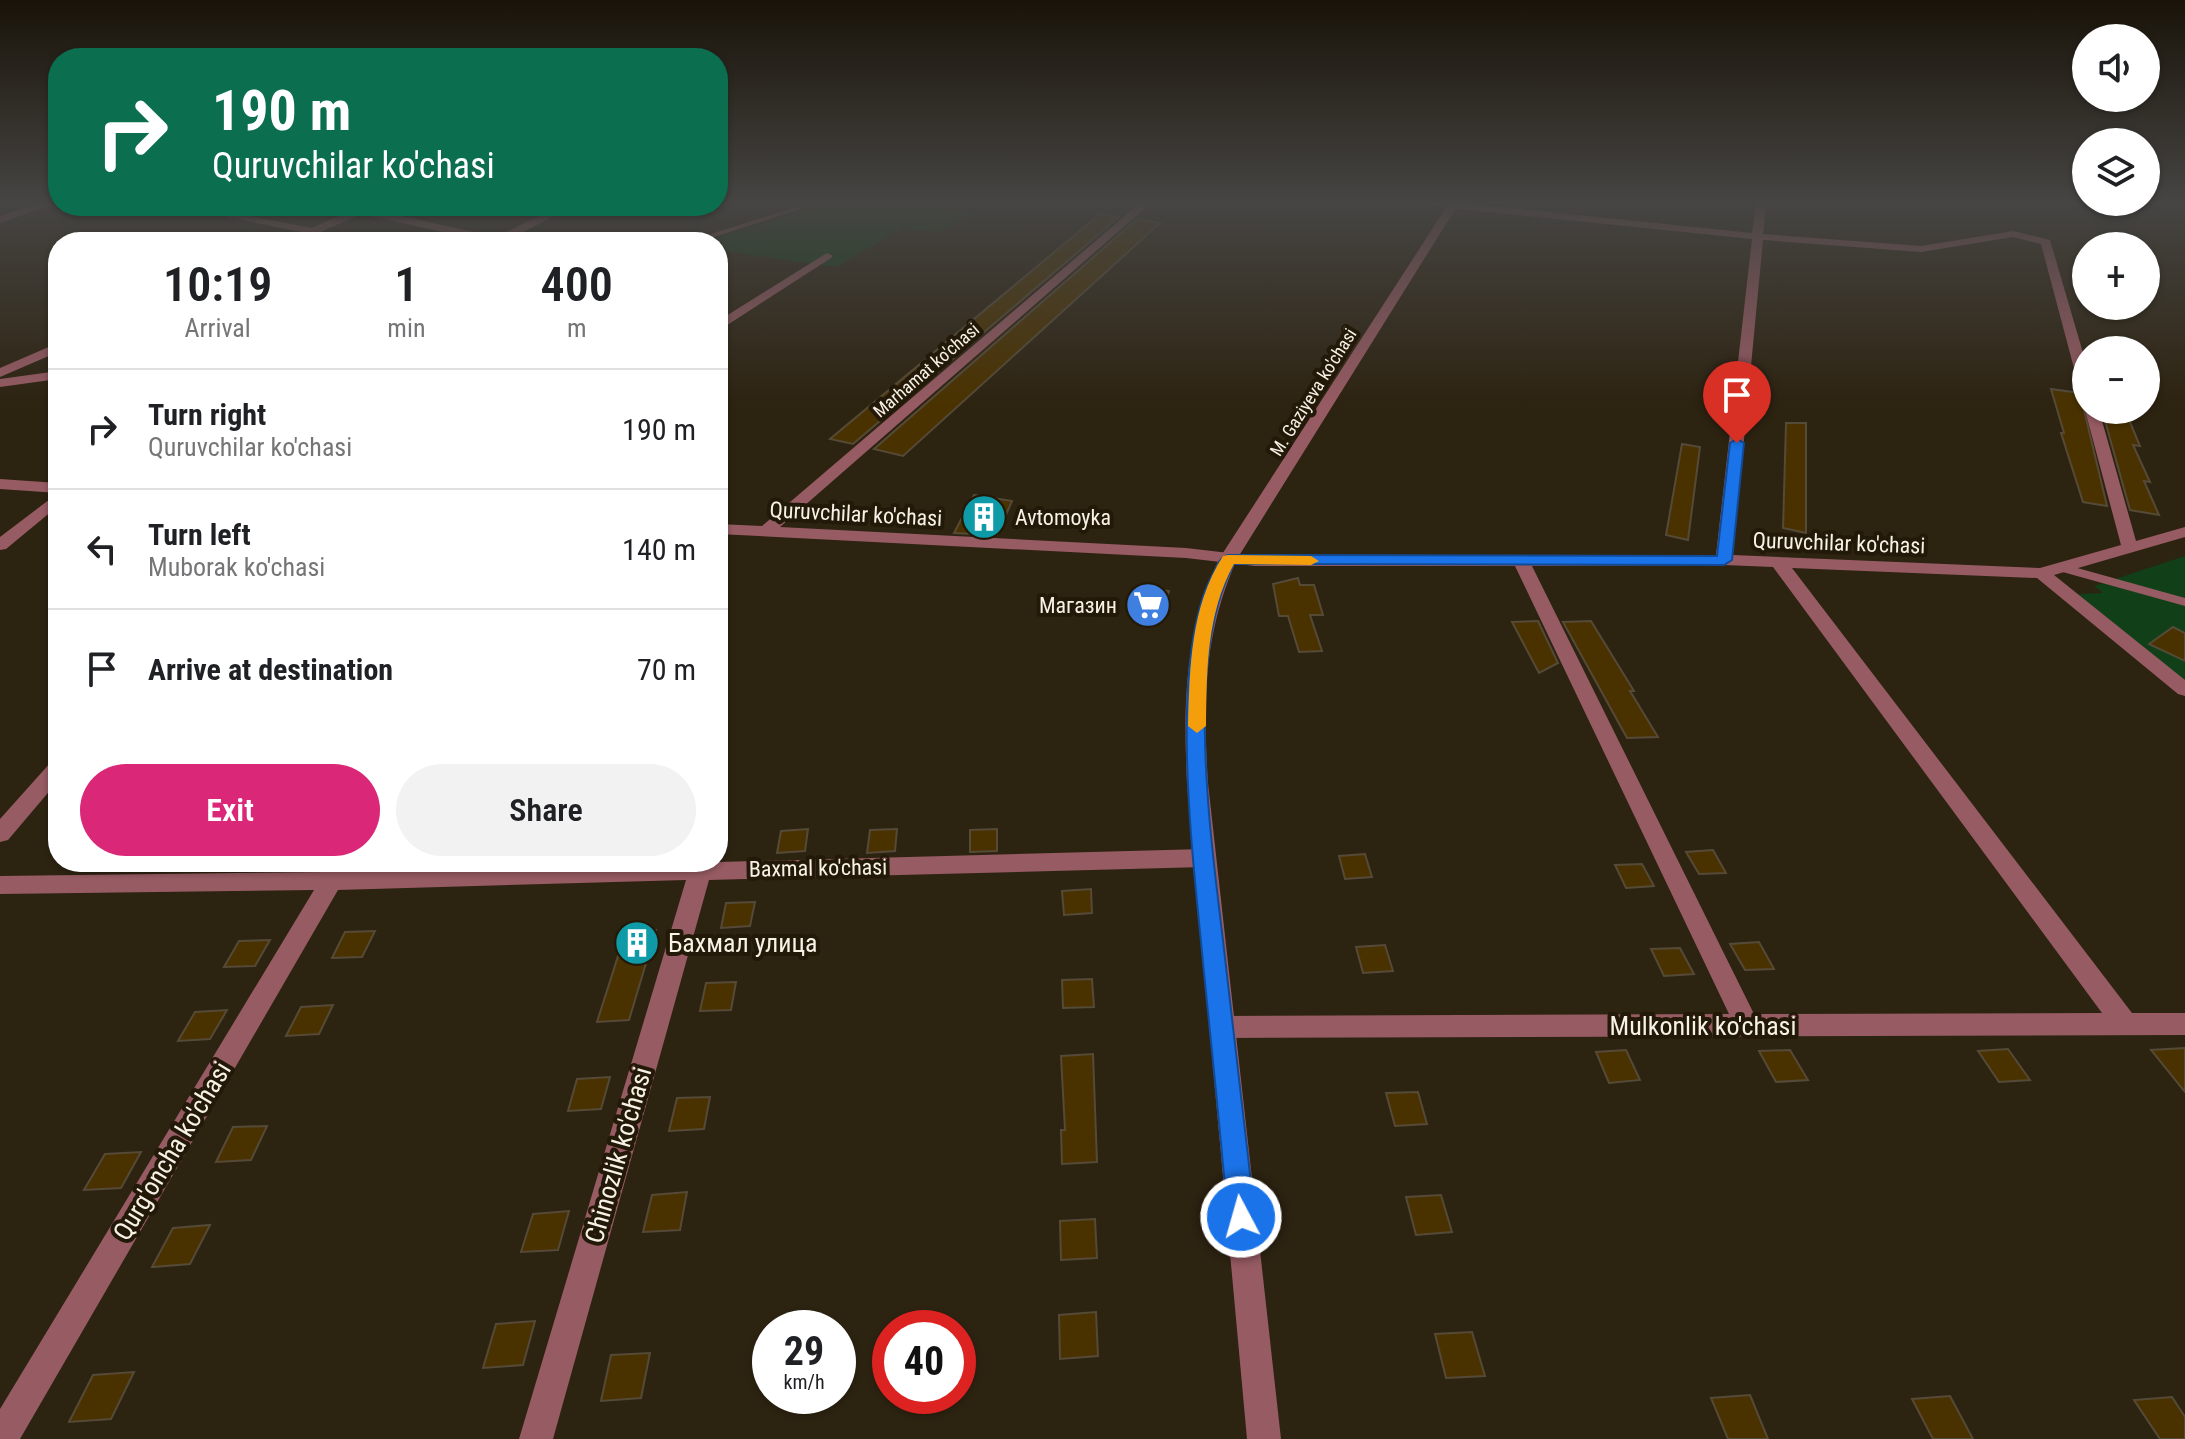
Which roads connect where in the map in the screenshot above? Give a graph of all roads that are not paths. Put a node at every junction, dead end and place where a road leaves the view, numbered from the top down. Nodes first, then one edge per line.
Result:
1 (805, 270) edge
2 (1068, 270) edge
3 (1411, 270) edge
4 (1755, 270) edge
5 (2054, 270) edge
6 (728, 320) edge
7 (2072, 336) edge
8 (48, 351) edge
9 (0, 373) edge
10 (48, 376) edge
11 (0, 383) edge
12 (2096, 424) edge
13 (0, 484) edge
14 (48, 487) edge
15 (48, 506) edge
16 (728, 530) edge
17 (765, 532) junction
18 (2185, 532) edge
19 (0, 545) edge
20 (2130, 548) junction
21 (1228, 559) junction
22 (1521, 560) junction
23 (1724, 560) junction
24 (1779, 563) junction
25 (2063, 568) junction
26 (2041, 573) junction
27 (2185, 602) edge
28 (2185, 690) edge
29 (48, 779) edge
30 (0, 834) edge
31 (1204, 858) junction
32 (728, 869) edge
33 (338, 872) edge
34 (699, 872) edge
35 (0, 885) edge
36 (2125, 1024) junction
37 (2185, 1024) edge
38 (1747, 1026) junction
39 (1222, 1027) junction
40 (1, 1439) edge
41 (536, 1439) edge
42 (1264, 1439) edge

1 - 6 street
2 - 17 street, Marhamat ko'chasi
3 - 21 street, M. Gaziyeva ko'chasi
4 - 23 street
5 - 7 street
8 - 9 street
10 - 11 street
12 - 20 street
13 - 14 street
15 - 19 street
16 - 17 street, Quruvchilar ko'chasi
17 - 21 street, Quruvchilar ko'chasi
18 - 20 street, Quruvchilar ko'chasi
20 - 25 street, Quruvchilar ko'chasi
21 - 22 street, Quruvchilar ko'chasi
21 - 31 street, M. Gaziyeva ko'chasi
22 - 23 street, Quruvchilar ko'chasi
22 - 38 street
23 - 24 street, Quruvchilar ko'chasi
24 - 26 street, Quruvchilar ko'chasi
24 - 36 street
25 - 26 street, Quruvchilar ko'chasi
25 - 27 lane
26 - 28 street
29 - 30 street
31 - 32 street, Baхmal ko'chasi
31 - 39 street, M. Gaziyeva ko'chasi
33 - 35 street, Baхmal ko'chasi
33 - 40 street, Qurg'oncha ko'chasi
34 - 41 street, Сhinozlik ko'chasi
36 - 37 street, Mulkonlik ko'chasi
36 - 38 street, Mulkonlik ko'chasi
38 - 39 street, Mulkonlik ko'chasi
39 - 42 street, M. Gaziyeva ko'chasi

